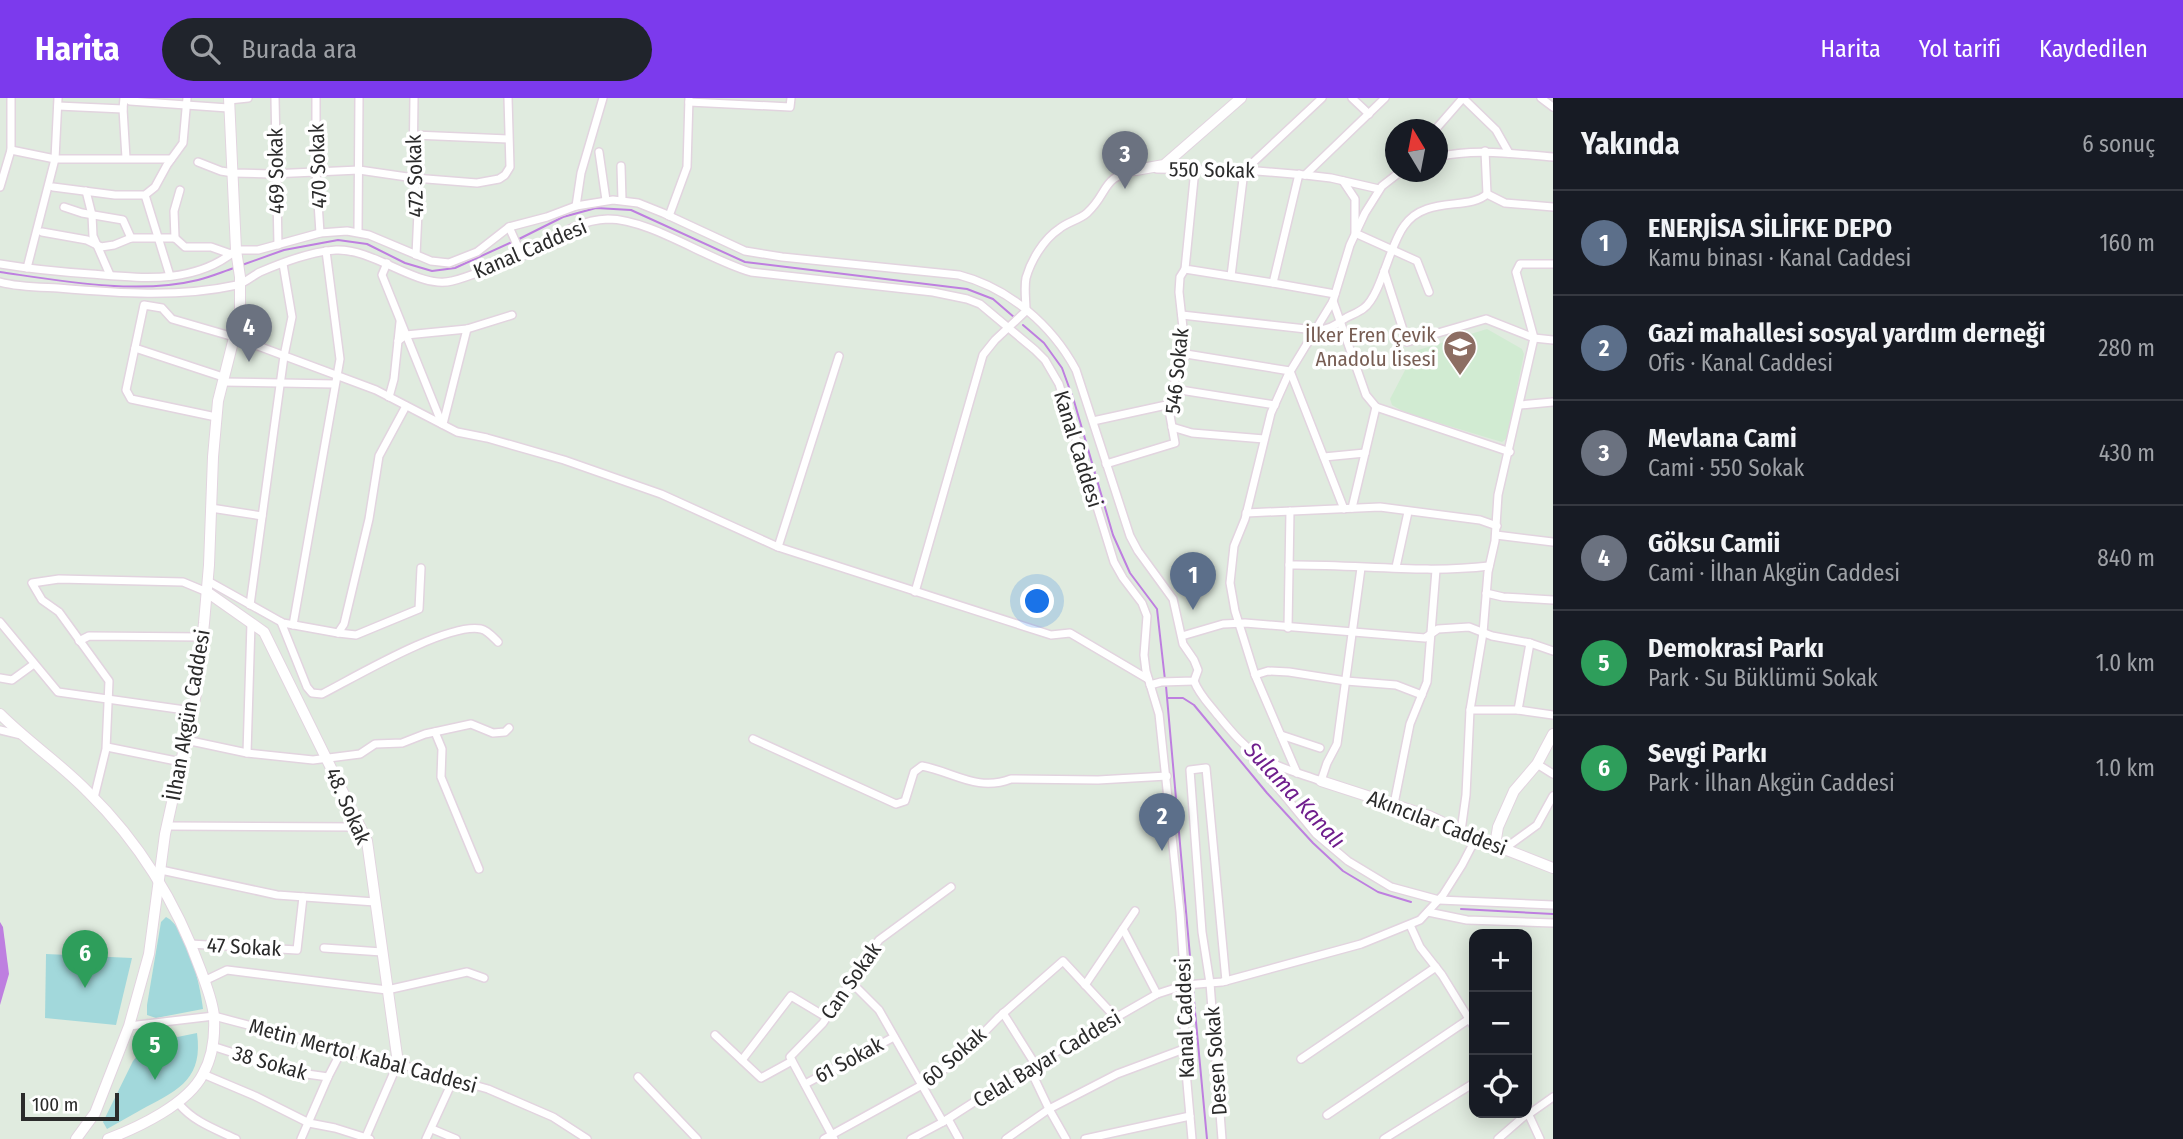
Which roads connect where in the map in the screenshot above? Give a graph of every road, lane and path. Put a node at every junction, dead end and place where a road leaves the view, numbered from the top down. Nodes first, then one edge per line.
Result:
1 (11, 98) edge
2 (126, 98) edge
3 (248, 98) edge
4 (275, 98) edge
5 (316, 98) edge
6 (359, 98) edge
7 (414, 98) edge
8 (508, 98) edge
9 (603, 98) edge
10 (791, 98) edge
11 (1241, 98) edge
12 (1322, 98) edge
13 (1352, 98) edge
14 (1385, 98) edge
15 (1463, 98) edge
16 (1542, 99) edge
17 (689, 100) edge
18 (58, 102) edge
19 (187, 102) edge
20 (228, 102) edge
21 (1553, 107) edge
22 (123, 109) junction
23 (1368, 114) junction
24 (1445, 119) edge
25 (414, 135) junction
26 (508, 139) junction
27 (11, 150) junction
28 (1485, 151) junction
29 (598, 152) dead end
30 (1509, 153) junction
31 (1448, 155) edge
32 (1553, 157) edge
33 (126, 158) junction
34 (55, 159) junction
35 (172, 159) junction
36 (198, 162) dead end
37 (621, 166) dead end
38 (1195, 169) junction
39 (359, 170) junction
40 (1136, 170) junction
41 (1244, 170) junction
42 (316, 172) junction
43 (233, 173) junction
44 (276, 174) junction
45 (1302, 175) junction
46 (414, 178) junction
47 (1343, 181) junction
48 (1387, 182) edge
49 (0, 187) edge
50 (52, 187) dead end
51 (1379, 189) junction
52 (180, 190) dead end
53 (86, 191) junction
54 (1487, 194) junction
55 (145, 195) junction
56 (606, 200) junction
57 (622, 200) junction
58 (64, 206) dead end
59 (576, 206) junction
60 (1553, 207) edge
61 (92, 215) junction
62 (669, 216) junction
63 (511, 231) junction
64 (43, 232) dead end
65 (358, 232) junction
66 (320, 233) junction
67 (1356, 233) junction
68 (156, 237) junction
69 (131, 238) junction
70 (175, 238) junction
71 (96, 245) junction
72 (278, 245) junction
73 (1392, 249) junction
74 (327, 251) junction
75 (521, 252) junction
76 (234, 253) junction
77 (415, 255) junction
78 (387, 263) junction
79 (0, 264) edge
80 (283, 264) junction
81 (1553, 264) edge
82 (27, 268) junction
83 (1185, 269) junction
84 (1384, 270) junction
85 (110, 275) junction
86 (170, 276) junction
87 (1231, 276) junction
88 (240, 281) junction
89 (0, 282) edge
90 (1273, 283) junction
91 (1429, 292) dead end
92 (1334, 297) junction
93 (1026, 311) junction
94 (512, 315) dead end
95 (1182, 315) junction
96 (400, 320) junction
97 (1341, 321) junction
98 (1008, 328) junction
99 (467, 329) junction
100 (1315, 330) junction
101 (406, 335) junction
102 (234, 337) junction
103 (1534, 338) junction
104 (1553, 340) edge
105 (398, 341) junction
106 (135, 348) junction
107 (1180, 353) junction
108 (284, 356) junction
109 (839, 356) dead end
110 (1290, 371) junction
111 (223, 379) junction
112 (335, 380) junction
113 (280, 383) junction
114 (1174, 389) junction
115 (389, 397) junction
116 (1553, 402) edge
117 (1171, 404) junction
118 (1520, 404) junction
119 (1275, 405) junction
120 (406, 406) junction
121 (1376, 407) junction
122 (216, 417) junction
123 (1093, 421) junction
124 (442, 424) junction
125 (1172, 427) junction
126 (1192, 433) junction
127 (1264, 439) junction
128 (1175, 443) junction
129 (1510, 452) junction
130 (1365, 453) junction
131 (1324, 457) junction
132 (1105, 464) junction
133 (211, 508) junction
134 (1348, 509) junction
135 (1290, 511) junction
136 (1408, 512) junction
137 (1246, 513) junction
138 (262, 516) junction
139 (1497, 526) junction
140 (1496, 535) junction
141 (1553, 542) edge
142 (778, 547) junction
143 (1289, 565) junction
144 (1489, 566) junction
145 (1396, 567) junction
146 (421, 568) dead end
147 (1361, 568) junction
148 (1436, 570) junction
149 (207, 586) junction
150 (915, 592) junction
151 (1486, 593) junction
152 (1553, 600) edge
153 (250, 605) junction
154 (0, 622) edge
155 (281, 622) junction
156 (251, 623) junction
157 (1239, 623) junction
158 (293, 625) junction
159 (1288, 628) junction
160 (338, 633) junction
161 (1353, 633) junction
162 (1483, 633) junction
163 (1432, 634) junction
164 (1182, 636) junction
165 (203, 637) junction
166 (79, 641) junction
167 (498, 642) dead end
168 (1530, 643) junction
169 (1553, 651) edge
170 (34, 664) junction
171 (1255, 675) junction
172 (0, 678) edge
173 (1194, 681) junction
174 (1346, 681) junction
175 (1149, 682) junction
176 (1422, 695) junction
177 (110, 700) junction
178 (1470, 710) junction
179 (1518, 710) junction
180 (192, 711) junction
181 (0, 714) edge
182 (1553, 715) edge
183 (509, 728) dead end
184 (0, 730) edge
185 (435, 732) junction
186 (1553, 734) edge
187 (21, 735) junction
188 (1234, 735) junction
189 (1281, 735) junction
190 (752, 739) dead end
191 (186, 740) junction
192 (107, 747) junction
193 (1320, 748) dead end
194 (247, 753) junction
195 (327, 759) junction
196 (181, 762) junction
197 (1537, 764) junction
198 (1297, 773) junction
199 (1553, 774) edge
200 (1167, 776) junction
201 (1321, 781) junction
202 (1553, 796) edge
203 (94, 798) junction
204 (1394, 804) junction
205 (167, 826) junction
206 (360, 827) junction
207 (1461, 831) junction
208 (1476, 838) junction
209 (1499, 847) junction
210 (1553, 868) edge
211 (479, 869) dead end
212 (161, 870) junction
213 (160, 883) junction
214 (951, 887) dead end
215 (303, 897) junction
216 (1439, 900) junction
217 (375, 902) junction
218 (1553, 905) edge
219 (1135, 911) dead end
220 (1428, 912) junction
221 (1553, 923) edge
222 (1409, 925) junction
223 (1123, 929) junction
224 (190, 944) junction
225 (324, 948) dead end
226 (382, 952) junction
227 (1436, 967) junction
228 (484, 978) dead end
229 (204, 981) junction
230 (850, 981) junction
231 (1226, 981) junction
232 (1210, 983) junction
233 (1085, 985) junction
234 (1185, 985) junction
235 (387, 990) junction
236 (1157, 994) junction
237 (1003, 1013) junction
238 (214, 1016) junction
239 (827, 1017) junction
240 (1116, 1018) junction
241 (1469, 1019) joint
242 (129, 1026) junction
243 (715, 1035) dead end
244 (894, 1037) junction
245 (212, 1046) junction
246 (1184, 1049) junction
247 (342, 1050) junction
248 (791, 1059) junction
249 (1301, 1059) dead end
250 (742, 1060) junction
251 (398, 1063) junction
252 (1032, 1065) junction
253 (203, 1074) junction
254 (328, 1077) junction
255 (638, 1077) dead end
256 (454, 1078) junction
257 (805, 1084) junction
258 (922, 1085) junction
259 (1469, 1086) edge
260 (1553, 1097) edge
261 (179, 1104) junction
262 (1049, 1109) junction
263 (1532, 1110) edge
264 (1326, 1115) dead end
265 (1190, 1116) junction
266 (1522, 1118) edge
267 (1531, 1118) edge
268 (946, 1121) junction
269 (309, 1124) junction
270 (432, 1129) junction
271 (833, 1137) edge
272 (115, 1138) edge
273 (76, 1139) edge
274 (236, 1139) edge
275 (302, 1139) edge
276 (367, 1139) edge
277 (426, 1139) edge
278 (456, 1139) edge
279 (587, 1139) edge
280 (697, 1139) edge
281 (824, 1139) edge
282 (913, 1139) edge
283 (959, 1139) edge
284 (1006, 1139) edge
285 (1066, 1139) edge
286 (1085, 1139) edge
287 (1192, 1139) edge
288 (1222, 1139) edge
289 (1384, 1139) edge
290 (1499, 1139) edge
291 (1540, 1139) edge

1 - 27 street
2 - 19 street
2 - 22 street
3 - 20 street
4 - 44 street, 469 Sokak
5 - 42 street, 470 Sokak
6 - 39 street
7 - 25 street, 472 Sokak
8 - 26 street
9 - 59 street
10 - 17 street
11 - 40 main road
12 - 41 street
13 - 23 street
14 - 23 street
15 - 24 street
15 - 30 street
16 - 21 street
17 - 62 street
18 - 22 street
18 - 34 street
19 - 20 street
19 - 35 street
20 - 43 main road, İlhan Akgün Caddesi
22 - 33 street
23 - 45 street
25 - 26 street
25 - 46 street, 472 Sokak
26 - 46 street
27 - 34 street
27 - 49 street
28 - 30 street
28 - 31 street
28 - 54 street
29 - 56 street
30 - 32 street
33 - 34 street
33 - 35 street
34 - 82 street
35 - 55 street
36 - 43 street
37 - 57 street
38 - 40 street, 550 Sokak
38 - 41 street, 550 Sokak
38 - 83 street, 546 Sokak
39 - 42 street
39 - 46 street
39 - 65 street
40 - 93 street, 550 Sokak
41 - 45 street, 550 Sokak
41 - 87 street
42 - 44 street
42 - 66 street, 470 Sokak
43 - 44 street
43 - 76 main road, İlhan Akgün Caddesi
44 - 72 street, 469 Sokak
45 - 47 street, 550 Sokak
45 - 90 street
46 - 77 street, 472 Sokak
47 - 51 street, 550 Sokak
47 - 67 street
48 - 51 street
50 - 53 street
51 - 67 street
52 - 70 street
53 - 55 street
53 - 61 street
54 - 60 street
54 - 73 street
55 - 68 street
56 - 57 street
56 - 59 street
57 - 62 street
58 - 61 street
59 - 63 street
61 - 69 street
61 - 71 street
62 - 93 street
63 - 75 street
63 - 77 street
64 - 71 street
65 - 66 street
65 - 77 street
66 - 72 street
67 - 73 street
67 - 92 street
68 - 69 street
68 - 70 street
68 - 86 street
69 - 71 street
70 - 76 street
71 - 85 street
72 - 76 street
73 - 84 street
73 - 91 street
74 - 78 street, Kanal Caddesi
74 - 80 street, Kanal Caddesi
74 - 112 street
75 - 78 street, Kanal Caddesi
75 - 98 street, Kanal Caddesi
76 - 86 street
76 - 88 main road, İlhan Akgün Caddesi
78 - 96 street
79 - 82 street
80 - 88 street, Kanal Caddesi
80 - 108 street
81 - 103 street
82 - 85 street
83 - 87 street
83 - 95 street, 546 Sokak
84 - 97 street
84 - 103 street
85 - 86 street
87 - 90 street
88 - 89 street, Kanal Caddesi
88 - 102 main road, İlhan Akgün Caddesi
90 - 92 street
92 - 97 street
92 - 100 street
93 - 98 street
93 - 123 street
94 - 99 street
95 - 100 street
95 - 107 street, 546 Sokak
96 - 101 street
96 - 105 street
97 - 100 street
97 - 121 street
98 - 150 street
98 - 175 street, Kanal Caddesi
99 - 101 street
99 - 124 street
100 - 110 street
101 - 105 street
101 - 124 street
102 - 106 street
102 - 108 street
102 - 111 main road, İlhan Akgün Caddesi
103 - 104 street
103 - 118 street
105 - 115 street
106 - 111 street
106 - 122 street
107 - 110 street
107 - 114 street, 546 Sokak
108 - 112 street
108 - 113 street
109 - 142 street
110 - 119 street
110 - 131 street
111 - 113 street
111 - 122 main road, İlhan Akgün Caddesi
112 - 113 street
112 - 115 street
112 - 158 street
113 - 138 street
114 - 117 street, 546 Sokak
114 - 119 street
115 - 120 street
116 - 118 street
117 - 123 street
117 - 125 street, 546 Sokak
118 - 129 street
119 - 127 street
120 - 124 street
120 - 160 street
121 - 129 street
121 - 130 street
122 - 133 main road, İlhan Akgün Caddesi
123 - 132 street
124 - 142 street
125 - 126 street
125 - 128 street, 546 Sokak
126 - 127 street
126 - 128 street
127 - 137 street
128 - 132 street, 546 Sokak
129 - 139 street
130 - 131 street
130 - 134 street
131 - 134 street
132 - 164 street
133 - 138 street
133 - 149 main road, İlhan Akgün Caddesi
134 - 135 street
134 - 136 street
135 - 137 street
135 - 143 street
136 - 139 street
136 - 145 street
137 - 157 street
138 - 153 street
139 - 140 street
140 - 141 street
140 - 144 street
142 - 150 street
143 - 147 street
143 - 159 street
144 - 148 street
144 - 151 street
145 - 147 street
145 - 148 street
146 - 160 street
147 - 161 street
148 - 163 street
149 - 153 street
149 - 156 main road, 48. Sokak
149 - 165 main road, İlhan Akgün Caddesi
149 - 166 street
150 - 175 street
151 - 152 street
151 - 162 street
153 - 155 street
154 - 170 street
155 - 158 street
155 - 167 street
156 - 194 street
156 - 195 main road, 48. Sokak
157 - 159 street
157 - 164 street
157 - 171 street
158 - 160 street
159 - 161 street
161 - 163 street
161 - 174 street
162 - 163 street
162 - 168 street
162 - 178 street
163 - 176 street
164 - 173 street
165 - 166 street
165 - 180 main road, İlhan Akgün Caddesi
166 - 177 street
168 - 169 street
168 - 179 street
170 - 172 street
170 - 177 street
171 - 174 street
171 - 189 street
173 - 175 street
173 - 188 street
174 - 176 street
174 - 201 street
175 - 200 street, Kanal Caddesi
176 - 204 street
177 - 180 street
177 - 192 street
178 - 179 street
178 - 207 street
179 - 182 street
180 - 191 main road, İlhan Akgün Caddesi
181 - 187 main road
183 - 185 street
184 - 187 street
185 - 195 street
185 - 211 street
186 - 197 main road
187 - 203 main road
188 - 198 street
188 - 216 street
189 - 193 street
189 - 198 street
190 - 200 street
191 - 194 street
191 - 196 main road, İlhan Akgün Caddesi
192 - 196 street
192 - 203 street
194 - 195 street
195 - 206 main road, 48. Sokak
196 - 205 main road, İlhan Akgün Caddesi
197 - 199 street
197 - 209 main road
198 - 201 street
200 - 234 street, Kanal Caddesi
201 - 204 main road, Akıncılar Caddesi
202 - 209 street
203 - 213 main road
204 - 207 main road, Akıncılar Caddesi
205 - 206 street
205 - 212 main road, İlhan Akgün Caddesi
206 - 217 main road, 48. Sokak
207 - 208 main road, Akıncılar Caddesi
208 - 209 main road, Akıncılar Caddesi
208 - 216 street, Celal Bayar Caddesi
209 - 210 main road, Akıncılar Caddesi
212 - 213 main road, İlhan Akgün Caddesi
212 - 215 street
213 - 224 main road
213 - 242 main road, İlhan Akgün Caddesi
214 - 230 street, Can Sokak
215 - 217 street
215 - 224 street, 47 Sokak
216 - 218 street
216 - 220 street, Celal Bayar Caddesi
217 - 226 main road, 48. Sokak
219 - 223 street
220 - 221 street
220 - 222 street, Celal Bayar Caddesi
222 - 227 street
222 - 231 street, Celal Bayar Caddesi
223 - 233 street
223 - 236 street
224 - 229 main road
225 - 226 street
226 - 235 main road, 48. Sokak
227 - 241 street
227 - 249 street
228 - 235 street
229 - 235 street
229 - 238 main road
230 - 239 street, Can Sokak
230 - 244 street
231 - 232 street, Celal Bayar Caddesi
231 - 232 street, Desen Sokak
232 - 234 street, Celal Bayar Caddesi
232 - 288 street, Desen Sokak
233 - 237 street, 60 Sokak
233 - 240 street
234 - 236 street, Celal Bayar Caddesi
234 - 246 street, Kanal Caddesi
235 - 251 main road, 48. Sokak
236 - 240 street, Celal Bayar Caddesi
237 - 252 street
237 - 258 street, 60 Sokak
238 - 242 street, Metin Mertol Kabal Caddesi
238 - 245 main road
238 - 247 street, Metin Mertol Kabal Caddesi
239 - 248 street, Can Sokak
239 - 250 street
240 - 252 street, Celal Bayar Caddesi
241 - 264 street
242 - 273 main road, İlhan Akgün Caddesi
243 - 250 street
244 - 257 street, 61 Sokak
244 - 258 street
245 - 253 main road
245 - 254 street, 38 Sokak
246 - 262 street
246 - 265 street, Kanal Caddesi
247 - 251 street, Metin Mertol Kabal Caddesi
247 - 254 street
248 - 250 street, Can Sokak
248 - 257 street
251 - 256 street, Metin Mertol Kabal Caddesi
251 - 276 street
252 - 262 street
252 - 268 street, Celal Bayar Caddesi
253 - 261 main road
253 - 269 street
254 - 269 street
255 - 280 street
256 - 270 street
256 - 279 street, Metin Mertol Kabal Caddesi
257 - 271 street
258 - 268 street
258 - 271 street, 60 Sokak
259 - 289 street
260 - 263 street
261 - 272 main road
261 - 274 street
262 - 284 street
262 - 285 street
265 - 286 street
265 - 287 street, Kanal Caddesi
266 - 290 street
267 - 291 street
268 - 282 street, Celal Bayar Caddesi
268 - 283 street
269 - 275 street
269 - 276 street
270 - 277 street
270 - 278 street
271 - 281 street, 60 Sokak

